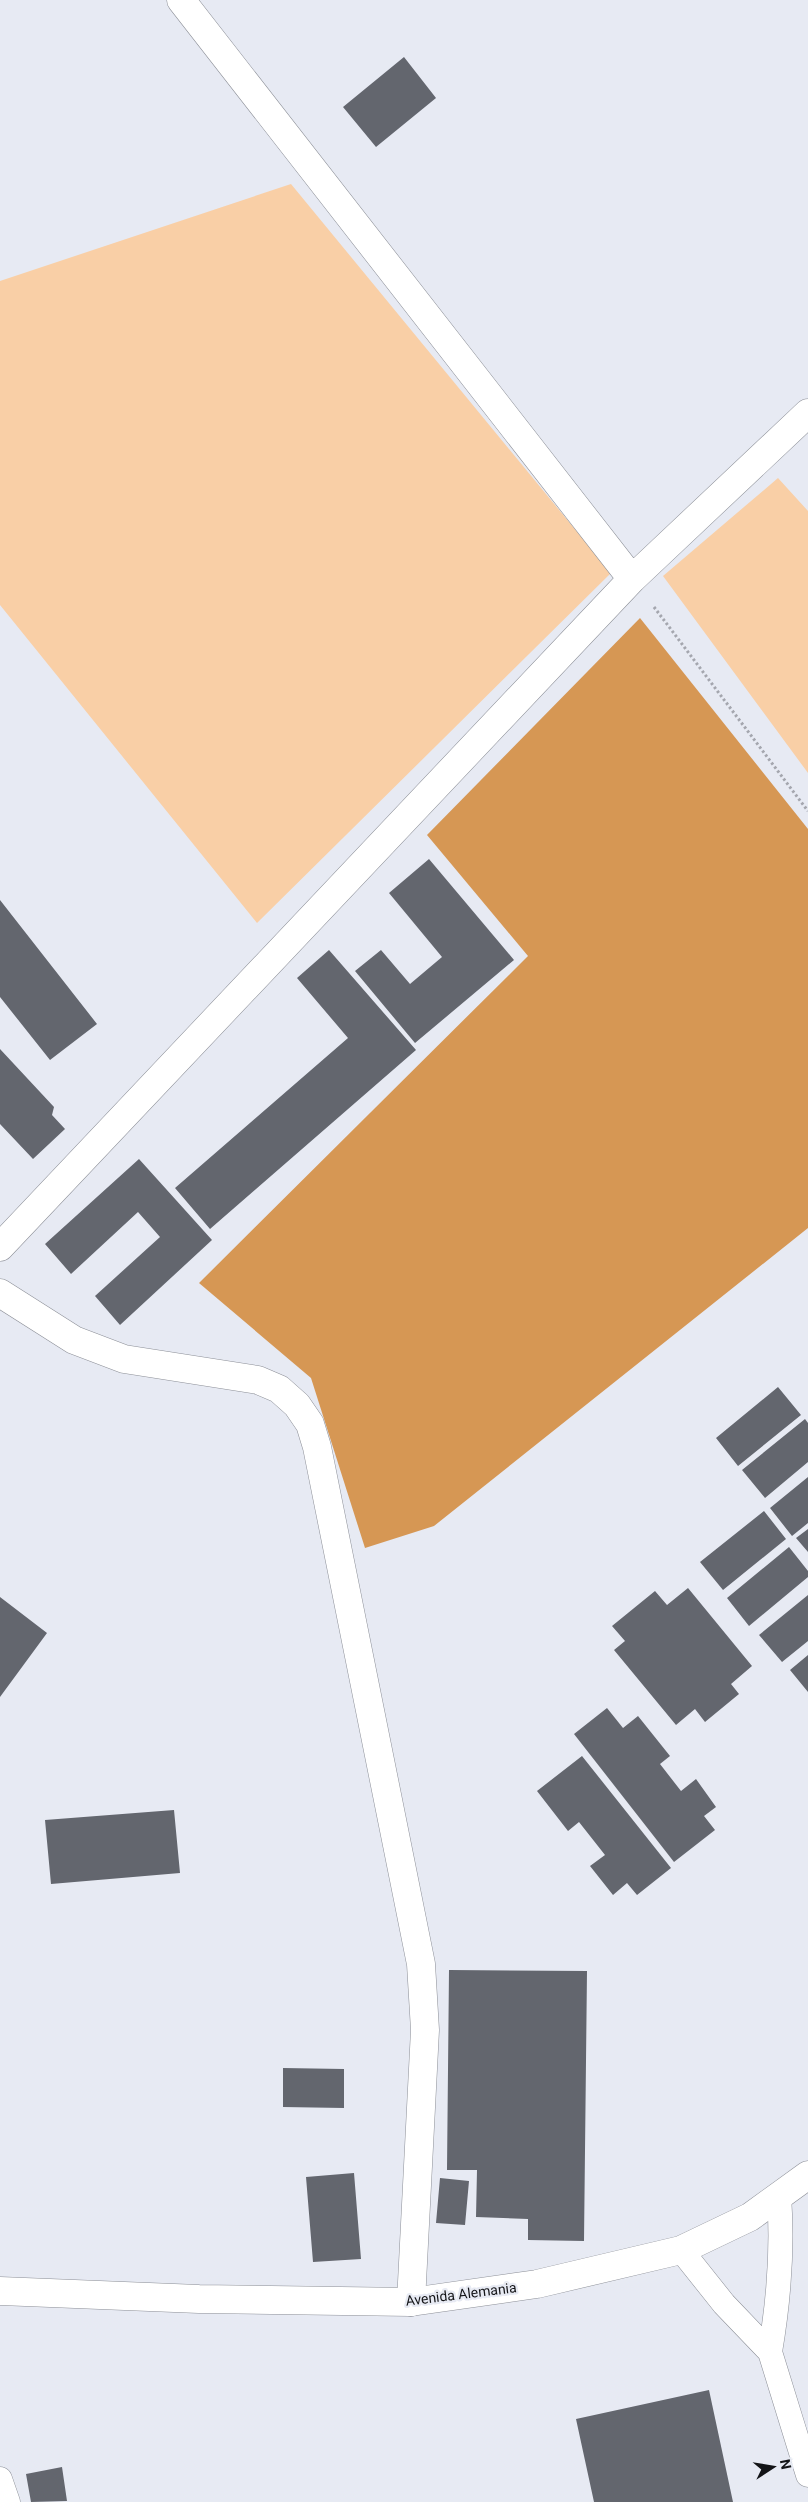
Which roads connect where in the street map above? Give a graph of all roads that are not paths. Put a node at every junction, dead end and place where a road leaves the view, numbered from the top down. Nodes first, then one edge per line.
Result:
1 (182, 0) edge
2 (808, 413) edge
3 (632, 579) junction
4 (0, 1248) edge
5 (0, 1293) edge
6 (808, 2175) edge
7 (778, 2196) junction
8 (681, 2250) junction
9 (0, 2291) edge
10 (411, 2302) junction
11 (770, 2352) junction
12 (807, 2467) edge
13 (0, 2479) edge
14 (8, 2502) edge

1 - 3 street
2 - 3 street
3 - 4 street
5 - 10 street
6 - 7 street, Avenida Alemania
7 - 8 street, Avenida Alemania
7 - 11 lane
8 - 10 street, Avenida Alemania
8 - 11 lane
9 - 10 street, Avenida Alemania
11 - 12 lane
13 - 14 lane

